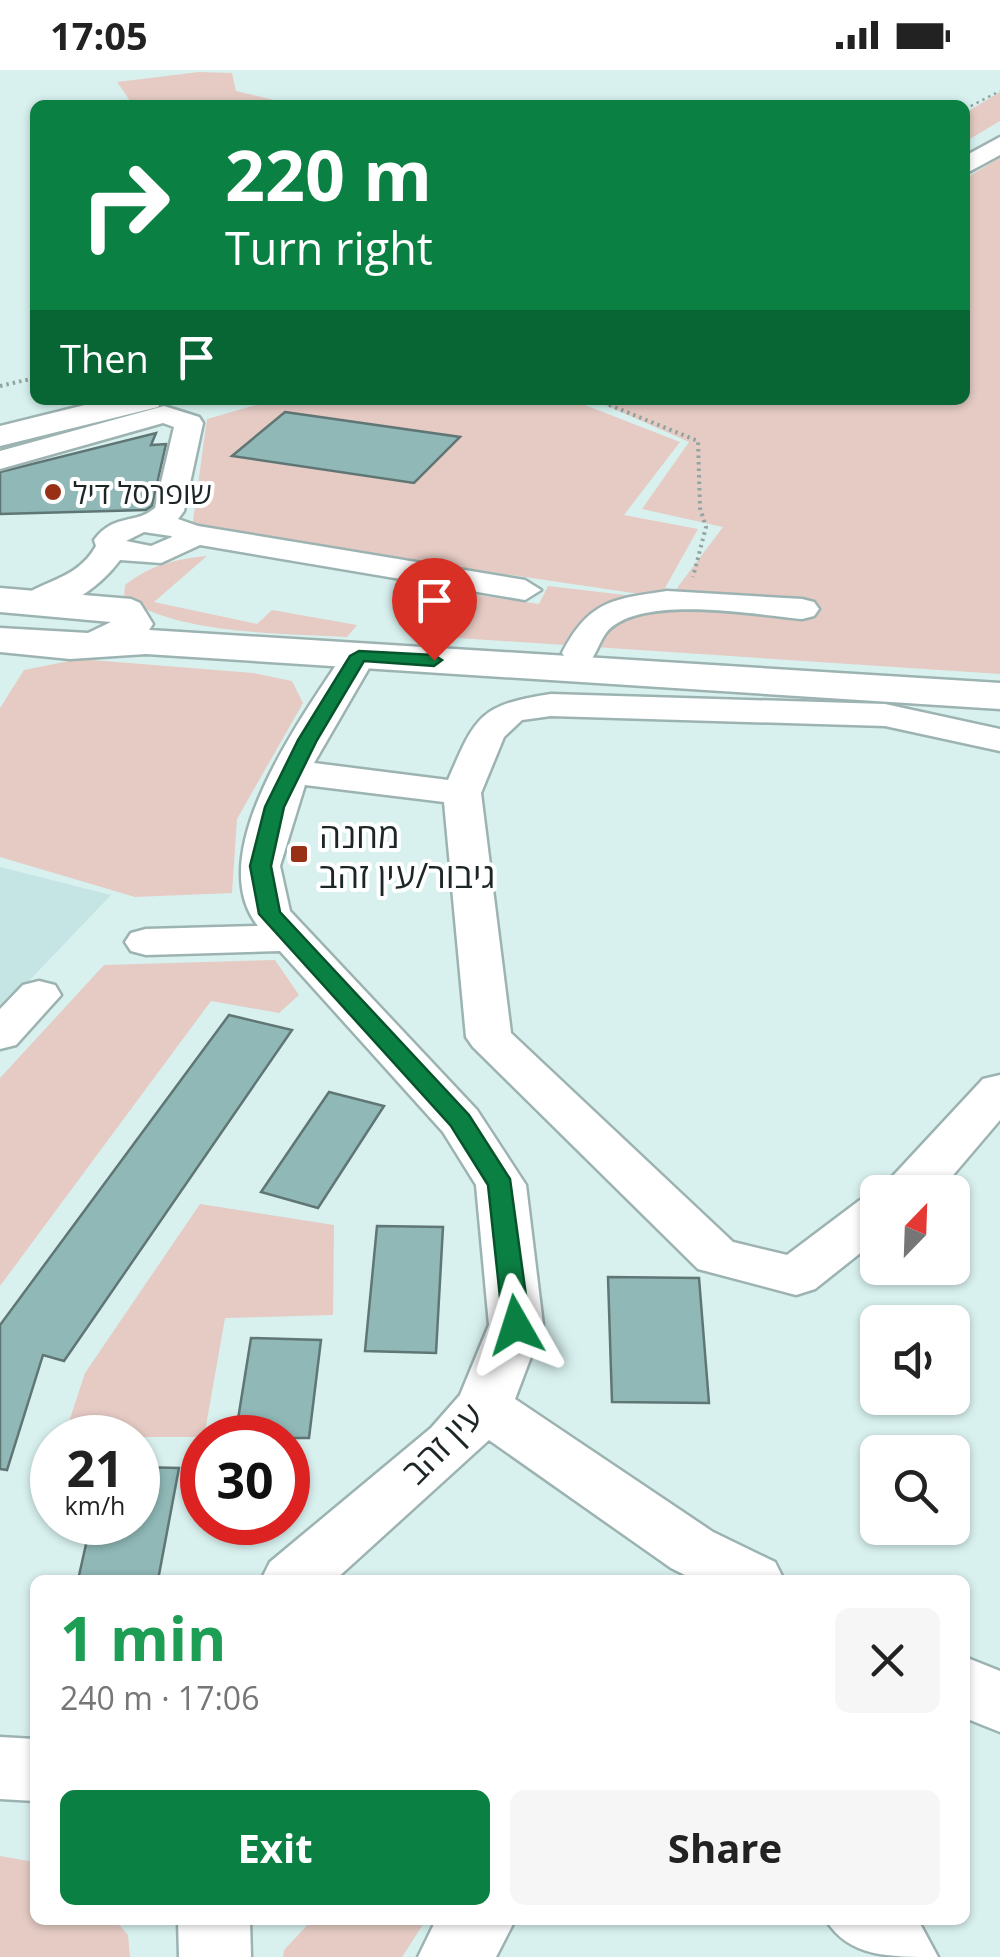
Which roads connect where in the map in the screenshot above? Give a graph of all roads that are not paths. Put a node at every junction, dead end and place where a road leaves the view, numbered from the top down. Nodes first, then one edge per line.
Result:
1 (1000, 144) edge
2 (970, 164) edge
3 (66, 405) edge
4 (126, 405) edge
5 (0, 421) edge
6 (0, 436) edge
7 (0, 460) edge
8 (80, 521) dead end
9 (140, 537) junction
10 (525, 590) dead end
11 (18, 601) edge
12 (802, 608) dead end
13 (111, 623) junction
14 (0, 640) edge
15 (579, 653) junction
16 (359, 656) junction
17 (1000, 682) edge
18 (1000, 696) edge
19 (1000, 740) edge
20 (292, 772) junction
21 (462, 793) junction
22 (289, 938) junction
23 (146, 942) dead end
24 (39, 995) dead end
25 (0, 1036) edge
26 (1000, 1090) edge
27 (925, 1175) edge
28 (860, 1226) edge
29 (484, 1407) junction
30 (298, 1575) edge
31 (743, 1575) edge
32 (970, 1688) edge
33 (1000, 1703) edge
34 (0, 1768) edge
35 (30, 1770) edge
36 (214, 1925) edge
37 (476, 1925) edge
38 (870, 1925) edge
39 (215, 1957) edge
40 (454, 1957) edge
41 (902, 1957) edge

1 - 2 highway
3 - 5 highway
4 - 6 highway
7 - 9 street
8 - 9 street
9 - 10 street
9 - 11 street
9 - 13 street
11 - 13 highway
12 - 15 street
13 - 14 highway
13 - 15 highway
13 - 16 highway
15 - 17 highway
16 - 18 highway
16 - 20 street, עין זהב
19 - 21 street
20 - 21 street
20 - 22 street, עין זהב
21 - 28 street
22 - 23 street
22 - 29 street, עין זהב
24 - 25 street
26 - 27 street
29 - 30 street, עין זהב
29 - 31 street
32 - 33 street
34 - 35 street
36 - 39 street
37 - 40 street
38 - 41 street

